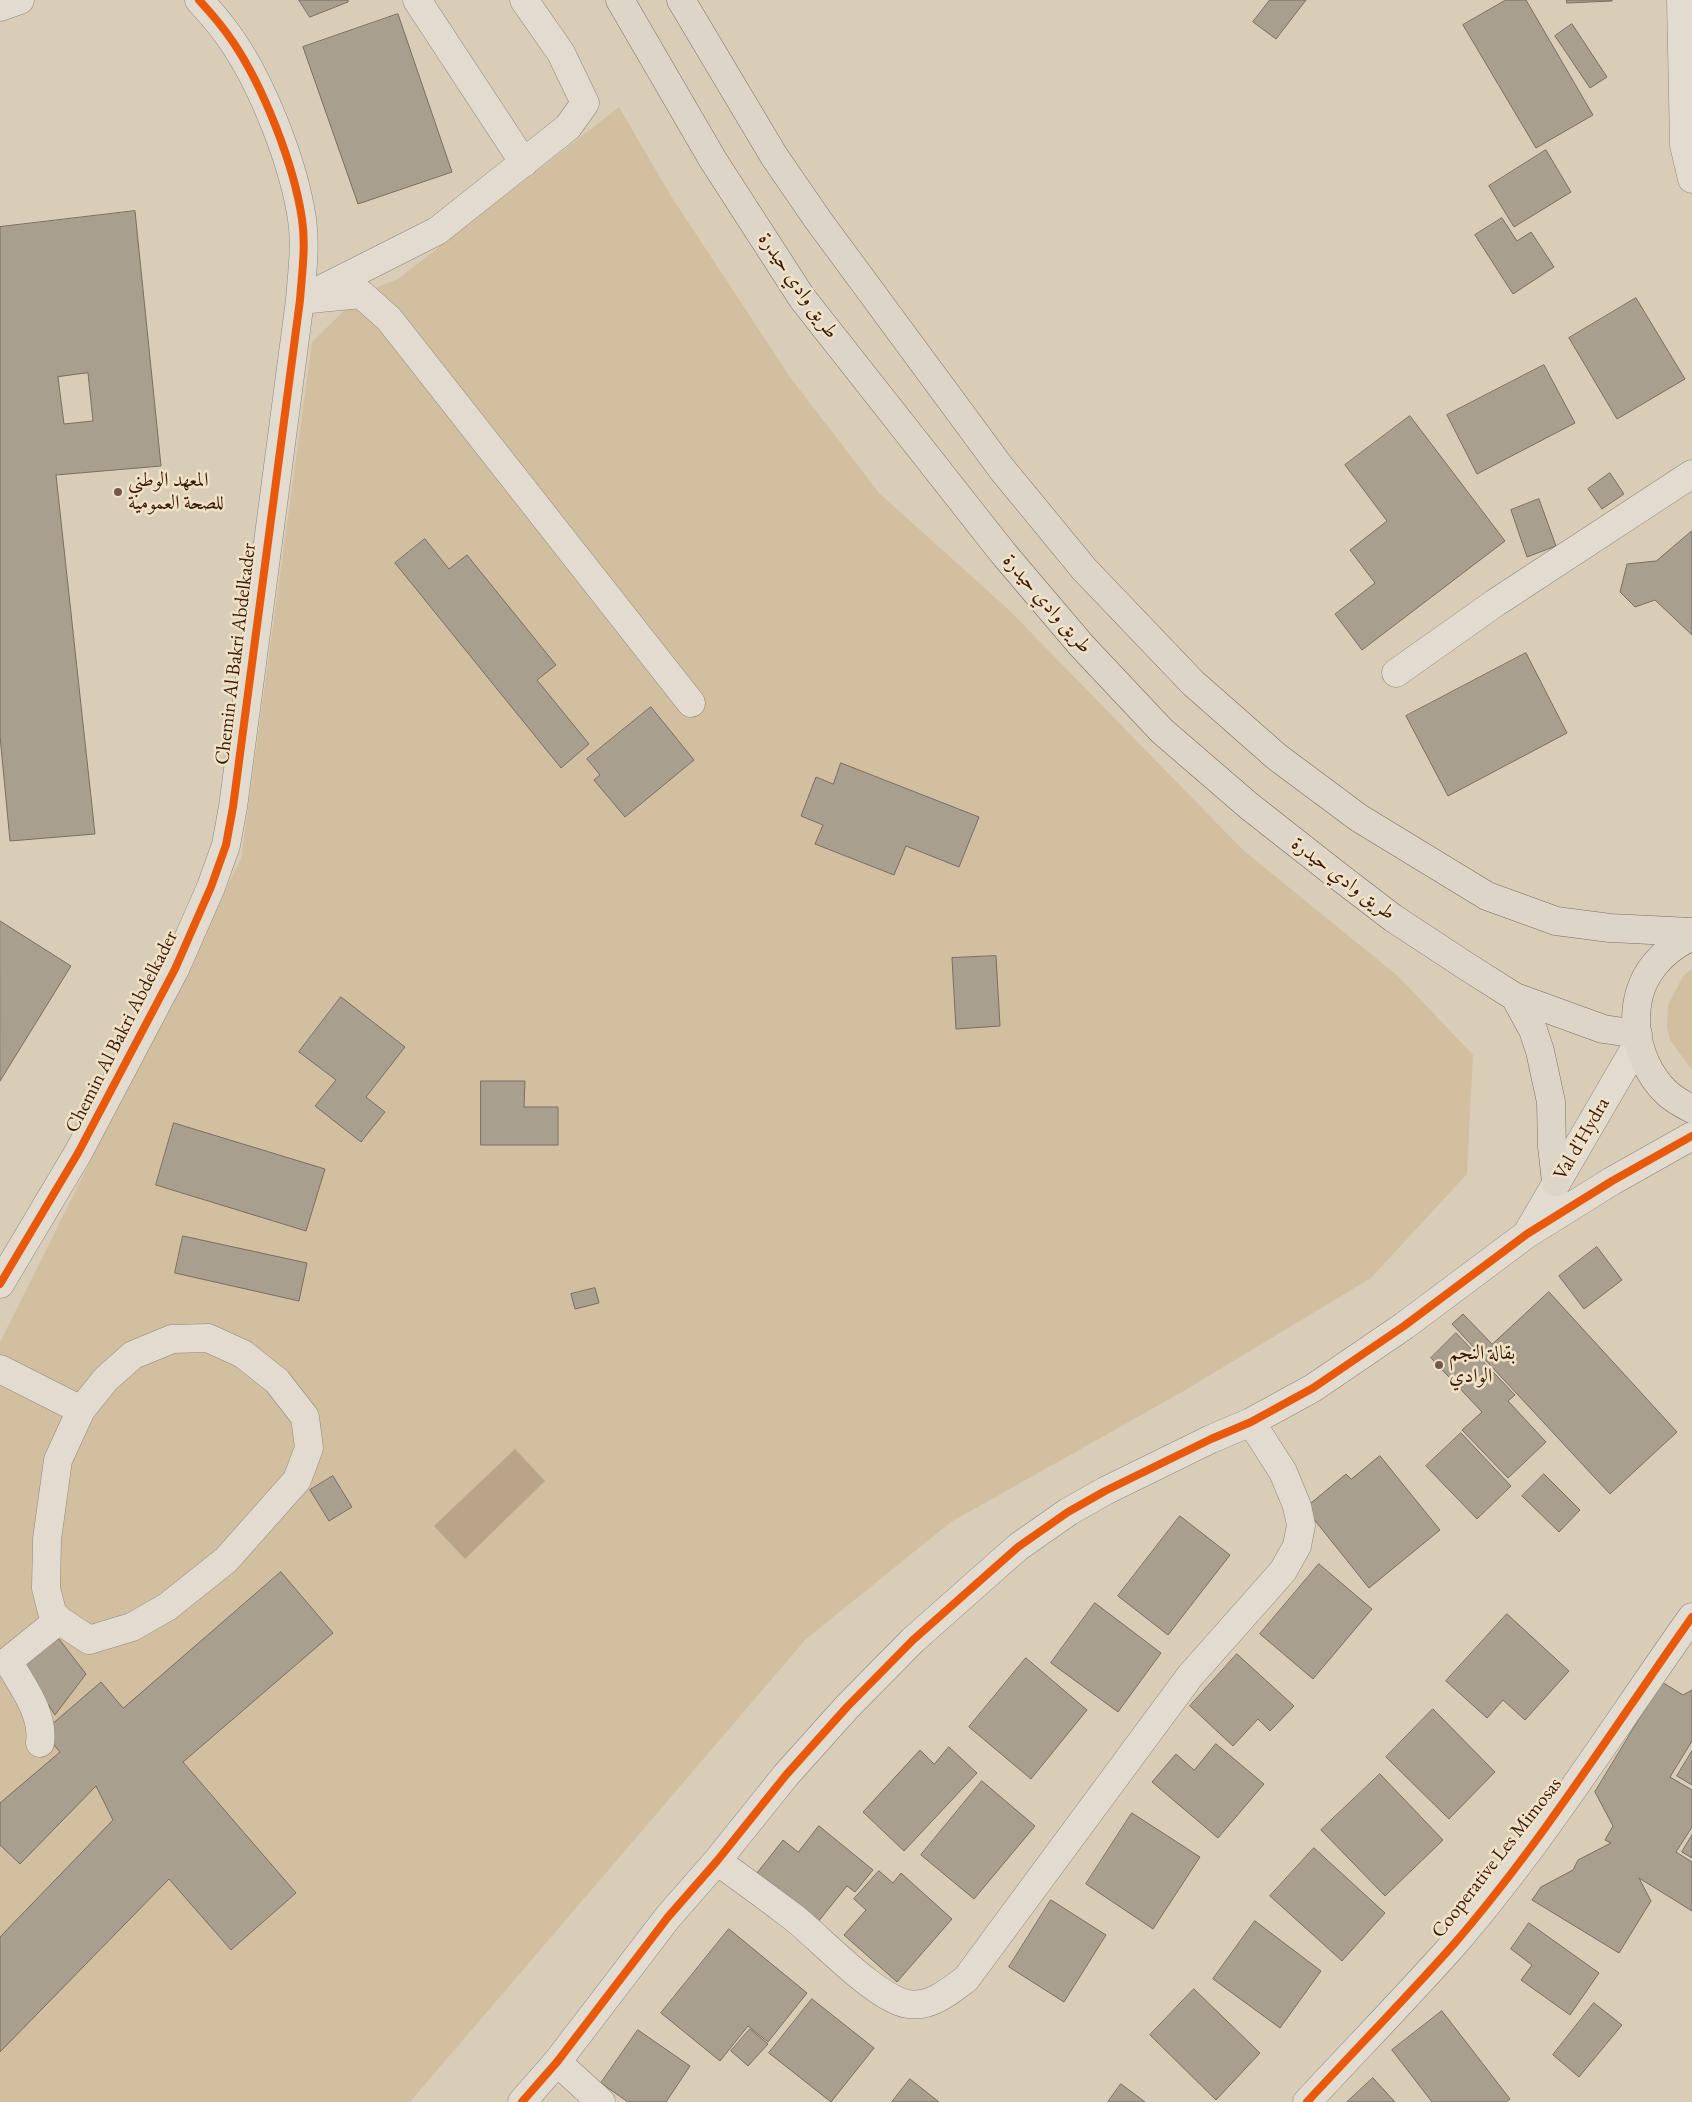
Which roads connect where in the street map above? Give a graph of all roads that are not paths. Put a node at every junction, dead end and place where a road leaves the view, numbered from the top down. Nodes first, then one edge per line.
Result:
1 (20, 0) edge
2 (199, 0) edge
3 (417, 0) edge
4 (524, 0) edge
5 (620, 0) edge
6 (681, 0) edge
7 (696, 0) edge
8 (1681, 0) edge
9 (0, 7) edge
10 (722, 68) junction
11 (524, 163) junction
12 (1692, 179) edge
13 (300, 300) junction
14 (1692, 474) edge
15 (1396, 673) dead end
16 (690, 703) dead end
17 (1692, 934) edge
18 (1516, 997) junction
19 (1638, 1039) junction
20 (1692, 1109) edge
21 (1692, 1136) edge
22 (1556, 1182) junction
23 (1528, 1234) junction
24 (0, 1284) edge
25 (0, 1369) edge
26 (81, 1410) junction
27 (1251, 1422) junction
28 (1692, 1617) edge
29 (59, 1620) junction
30 (40, 1743) dead end
31 (717, 1861) junction
32 (557, 2062) junction
33 (522, 2102) edge
34 (601, 2102) edge
35 (1307, 2102) edge

1 - 9 street
2 - 13 street, Chemin Al Bakri Abdelkader
3 - 11 street
4 - 11 street
5 - 18 main road, طريق وادي حيدرة
6 - 10 main road
7 - 10 main road
8 - 12 street
10 - 17 main road
11 - 13 street
13 - 16 street
13 - 24 street, Chemin Al Bakri Abdelkader
14 - 15 street
17 - 19 main road
18 - 19 main road, طريق وادي حيدرة
18 - 22 main road
19 - 20 main road
19 - 22 street, Val d'Hydra
21 - 23 street
22 - 23 street, Val d'Hydra
23 - 27 street
25 - 26 street
26 - 29 street
26 - 29 street
27 - 31 street
27 - 31 street
28 - 35 street, Cooperative Les Mimosas
29 - 30 street
31 - 32 street
32 - 33 street
32 - 34 street

